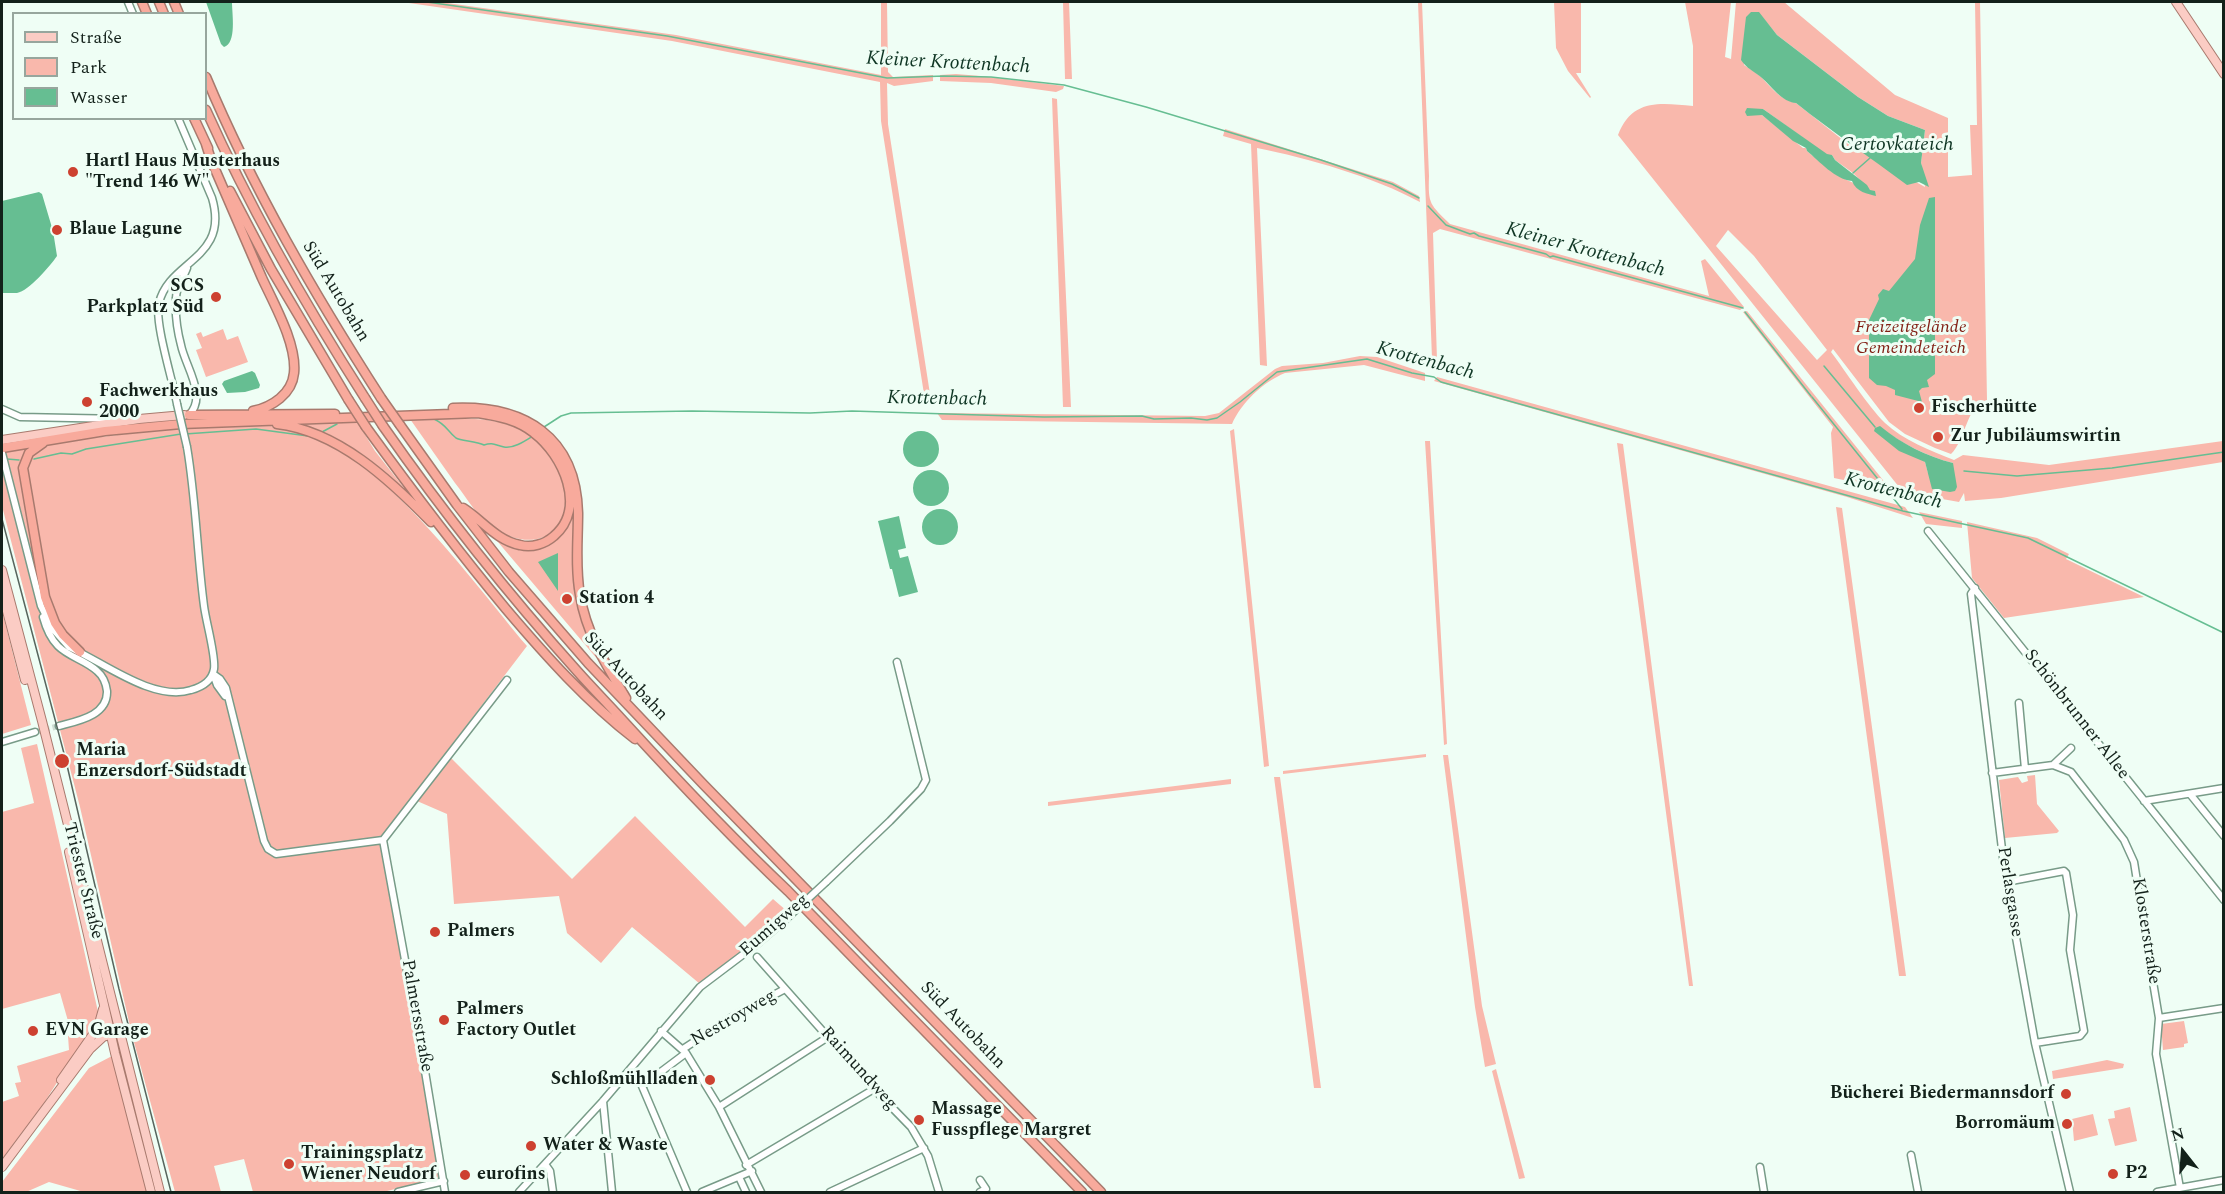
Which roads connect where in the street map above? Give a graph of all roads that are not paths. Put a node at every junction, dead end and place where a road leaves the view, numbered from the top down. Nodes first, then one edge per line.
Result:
1 (2176, 2) edge
2 (2223, 74) edge
3 (207, 79) edge
4 (207, 112) edge
5 (179, 120) edge
6 (195, 120) edge
7 (206, 144) junction
8 (188, 265) junction
9 (2, 409) edge
10 (232, 413) junction
11 (189, 415) junction
12 (139, 419) junction
13 (241, 421) junction
14 (529, 425) junction
15 (543, 435) junction
16 (64, 437) junction
17 (2, 446) edge
18 (457, 505) junction
19 (1928, 531) dead end
20 (446, 537) junction
21 (2, 570) edge
22 (1975, 588) junction
23 (2, 592) edge
24 (41, 606) junction
25 (80, 652) junction
26 (897, 662) dead end
27 (213, 674) junction
28 (507, 680) dead end
29 (2019, 703) dead end
30 (635, 713) junction
31 (59, 726) tunnel mouth
32 (35, 732) tunnel mouth
33 (2, 741) edge
34 (2071, 748) dead end
35 (650, 751) junction
36 (2053, 765) junction
37 (2025, 769) junction
38 (1992, 773) junction
39 (2223, 788) edge
40 (2190, 794) junction
41 (2144, 801) junction
42 (2223, 836) edge
43 (383, 840) junction
44 (2006, 882) junction
45 (2223, 900) edge
46 (757, 957) dead end
47 (785, 989) junction
48 (103, 1005) junction
49 (2223, 1008) edge
50 (2159, 1018) junction
51 (110, 1031) junction
52 (119, 1031) junction
53 (661, 1031) junction
54 (94, 1033) junction
55 (828, 1036) junction
56 (2035, 1043) junction
57 (95, 1044) junction
58 (684, 1051) junction
59 (115, 1053) junction
60 (874, 1089) junction
61 (603, 1101) junction
62 (719, 1107) junction
63 (31, 1127) junction
64 (924, 1148) junction
65 (1911, 1155) dead end
66 (545, 1164) junction
67 (746, 1165) junction
68 (2, 1167) edge
69 (1760, 1167) dead end
70 (752, 1171) junction
71 (739, 1177) junction
72 (980, 1180) dead end
73 (2223, 1180) edge
74 (444, 1181) junction
75 (2180, 1188) junction
76 (151, 1192) edge
77 (160, 1192) edge
78 (398, 1192) edge
79 (445, 1192) edge
80 (519, 1192) edge
81 (553, 1192) edge
82 (612, 1192) edge
83 (687, 1192) edge
84 (702, 1192) edge
85 (746, 1192) edge
86 (761, 1192) edge
87 (830, 1192) edge
88 (939, 1192) edge
89 (980, 1192) edge
90 (1082, 1192) edge
91 (1101, 1192) edge
92 (1764, 1192) edge
93 (1918, 1192) edge
94 (2070, 1192) edge
95 (2157, 1192) edge

1 - 2 main road
3 - 18 highway, Süd Autobahn, bridge
4 - 35 highway, Süd Autobahn, bridge
5 - 8 street
6 - 7 highway
7 - 10 highway
7 - 20 highway, bridge
8 - 11 street
8 - 27 street, bridge
9 - 12 street
10 - 11 highway
10 - 14 highway
11 - 12 main road
12 - 17 main road
13 - 14 highway
13 - 16 highway
13 - 20 highway
14 - 15 highway
15 - 18 highway
15 - 30 highway
16 - 17 highway
16 - 25 highway
17 - 24 street
18 - 30 highway, Süd Autobahn
19 - 22 street, Schönbrunner Allee
20 - 35 highway
21 - 52 main road, Triester Straße
22 - 38 street, Perlasgasse
22 - 41 street, Schönbrunner Allee
23 - 48 main road, Triester Straße
24 - 25 street
24 - 31 street
25 - 27 street
26 - 53 street, Eumigweg, bridge
27 - 43 street
28 - 43 street
29 - 37 street
30 - 91 highway, Süd Autobahn
32 - 33 street
34 - 36 street
35 - 90 highway, Süd Autobahn
36 - 37 street
36 - 50 street, Klosterstraße
37 - 38 street
38 - 44 street, Perlasgasse
39 - 40 street
40 - 41 street
40 - 42 street
41 - 45 street, Schönbrunner Allee
43 - 74 street, Palmersstraße
44 - 56 street, Perlasgasse
44 - 56 street
46 - 47 street, Raimundweg
47 - 55 street, Raimundweg
47 - 58 street, Nestroyweg
48 - 51 main road, Triester Straße
48 - 54 main road
49 - 50 street
50 - 75 street, Klosterstraße
51 - 52 main road
51 - 54 main road
51 - 57 main road
51 - 59 main road, Triester Straße
52 - 77 main road, Triester Straße
53 - 58 street
53 - 61 street, Eumigweg
54 - 63 main road
55 - 60 street, Raimundweg
55 - 62 street
56 - 94 street, Perlasgasse
57 - 59 main road
57 - 63 main road
58 - 62 street
58 - 83 street, Nestroyweg
59 - 76 main road, Triester Straße
60 - 64 street, Raimundweg
60 - 67 street
61 - 66 street, Eumigweg
61 - 82 street
62 - 67 street
63 - 68 main road
64 - 87 street
64 - 88 street, Raimundweg
65 - 93 street
66 - 80 street, Eumigweg
66 - 81 street
67 - 70 street
69 - 92 street
70 - 71 street
70 - 86 street
71 - 84 street
71 - 85 street
72 - 89 street
73 - 75 street
74 - 78 street
74 - 79 street, Palmersstraße
75 - 95 street

